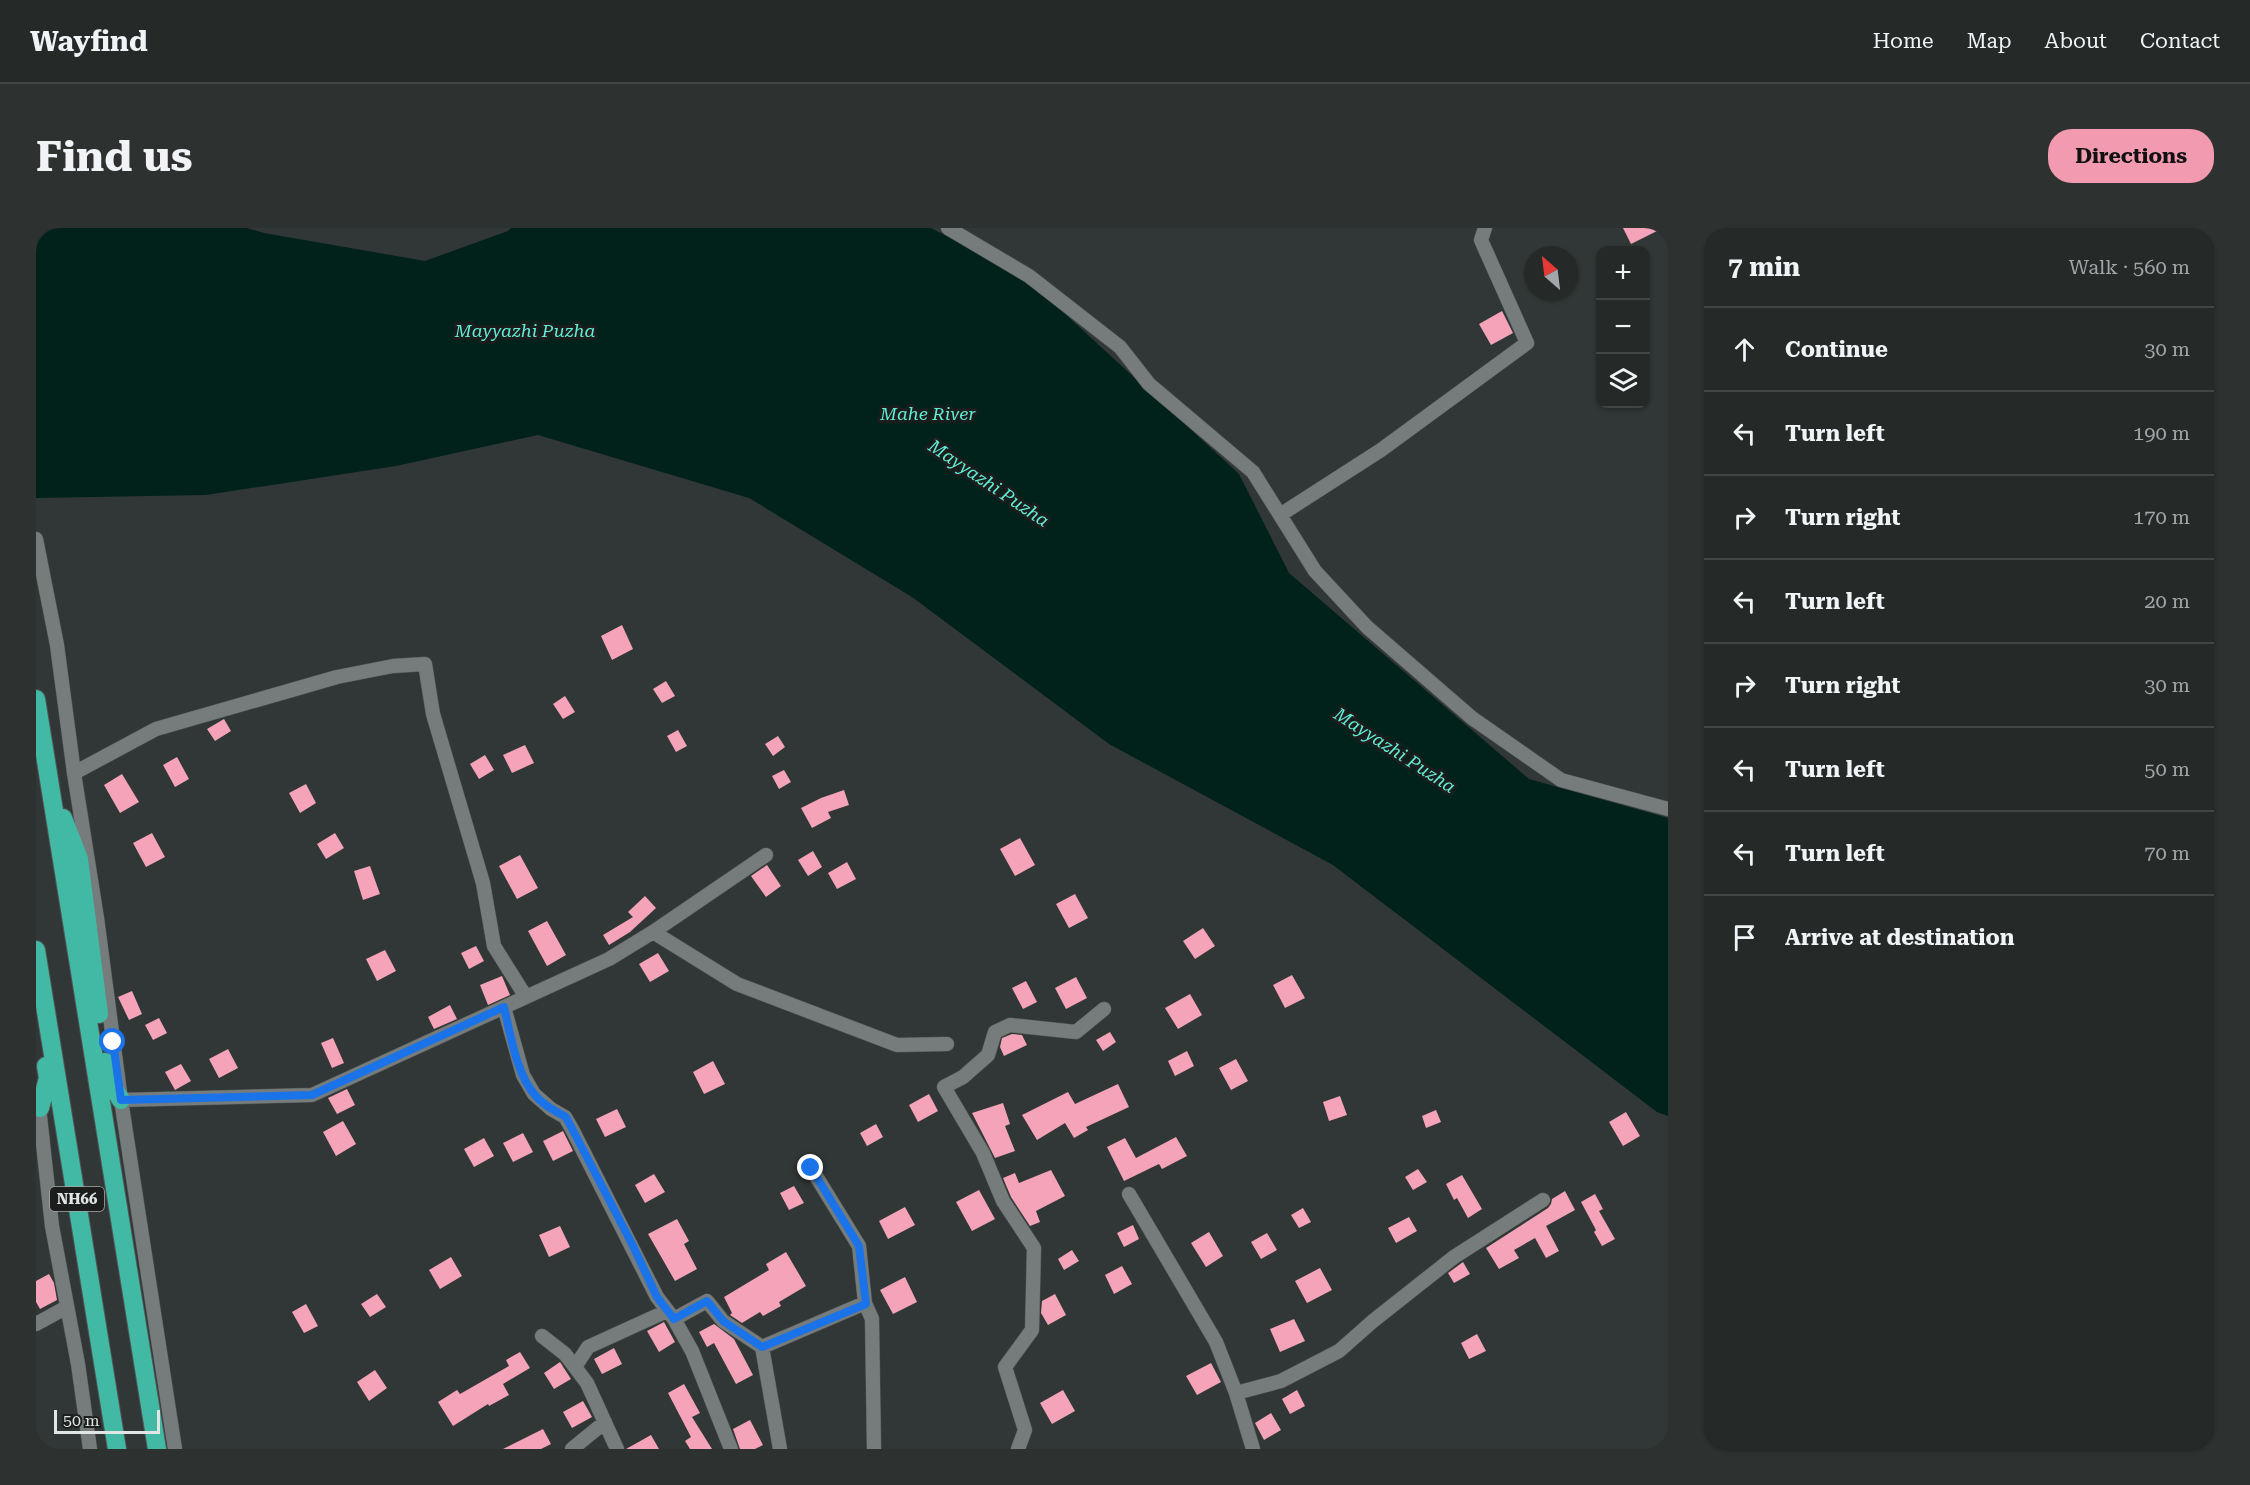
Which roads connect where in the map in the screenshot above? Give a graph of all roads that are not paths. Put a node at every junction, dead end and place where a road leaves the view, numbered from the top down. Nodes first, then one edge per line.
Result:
1 (948, 228) edge
2 (1485, 228) edge
3 (1280, 516) junction
4 (36, 540) edge
5 (36, 699) edge
6 (74, 773) junction
7 (50, 786) junction
8 (1668, 809) edge
9 (766, 855) dead end
10 (653, 932) junction
11 (36, 950) edge
12 (526, 997) junction
13 (504, 1007) junction
14 (1104, 1009) dead end
15 (36, 1016) edge
16 (947, 1044) dead end
17 (36, 1089) edge
18 (121, 1100) junction
19 (38, 1107) edge
20 (811, 1168) dead end
21 (1129, 1194) dead end
22 (1543, 1200) dead end
23 (866, 1304) junction
24 (68, 1307) junction
25 (671, 1315) junction
26 (36, 1324) edge
27 (542, 1336) dead end
28 (762, 1347) junction
29 (575, 1367) junction
30 (1236, 1393) junction
31 (605, 1422) junction
32 (90, 1449) edge
33 (117, 1449) edge
34 (157, 1449) edge
35 (175, 1449) edge
36 (572, 1449) edge
37 (617, 1449) edge
38 (731, 1449) edge
39 (780, 1449) edge
40 (874, 1449) edge
41 (1018, 1449) edge
42 (1253, 1449) edge

1 - 3 street
2 - 3 street
3 - 8 street
4 - 6 street
5 - 7 highway, NH66
6 - 12 street
6 - 18 street
7 - 18 highway
7 - 34 highway, NH66
9 - 10 street
10 - 12 street
10 - 16 street
11 - 33 highway, NH66
12 - 13 street
13 - 18 street
13 - 25 street
14 - 41 street
15 - 19 highway
17 - 19 street
18 - 35 street
19 - 24 street
20 - 23 street
21 - 30 street
22 - 30 street
23 - 28 street
23 - 40 street
24 - 26 street
24 - 32 street
25 - 28 street
25 - 29 street
25 - 38 street
27 - 29 street
28 - 39 street
29 - 31 street
30 - 42 street
31 - 36 street
31 - 37 street

